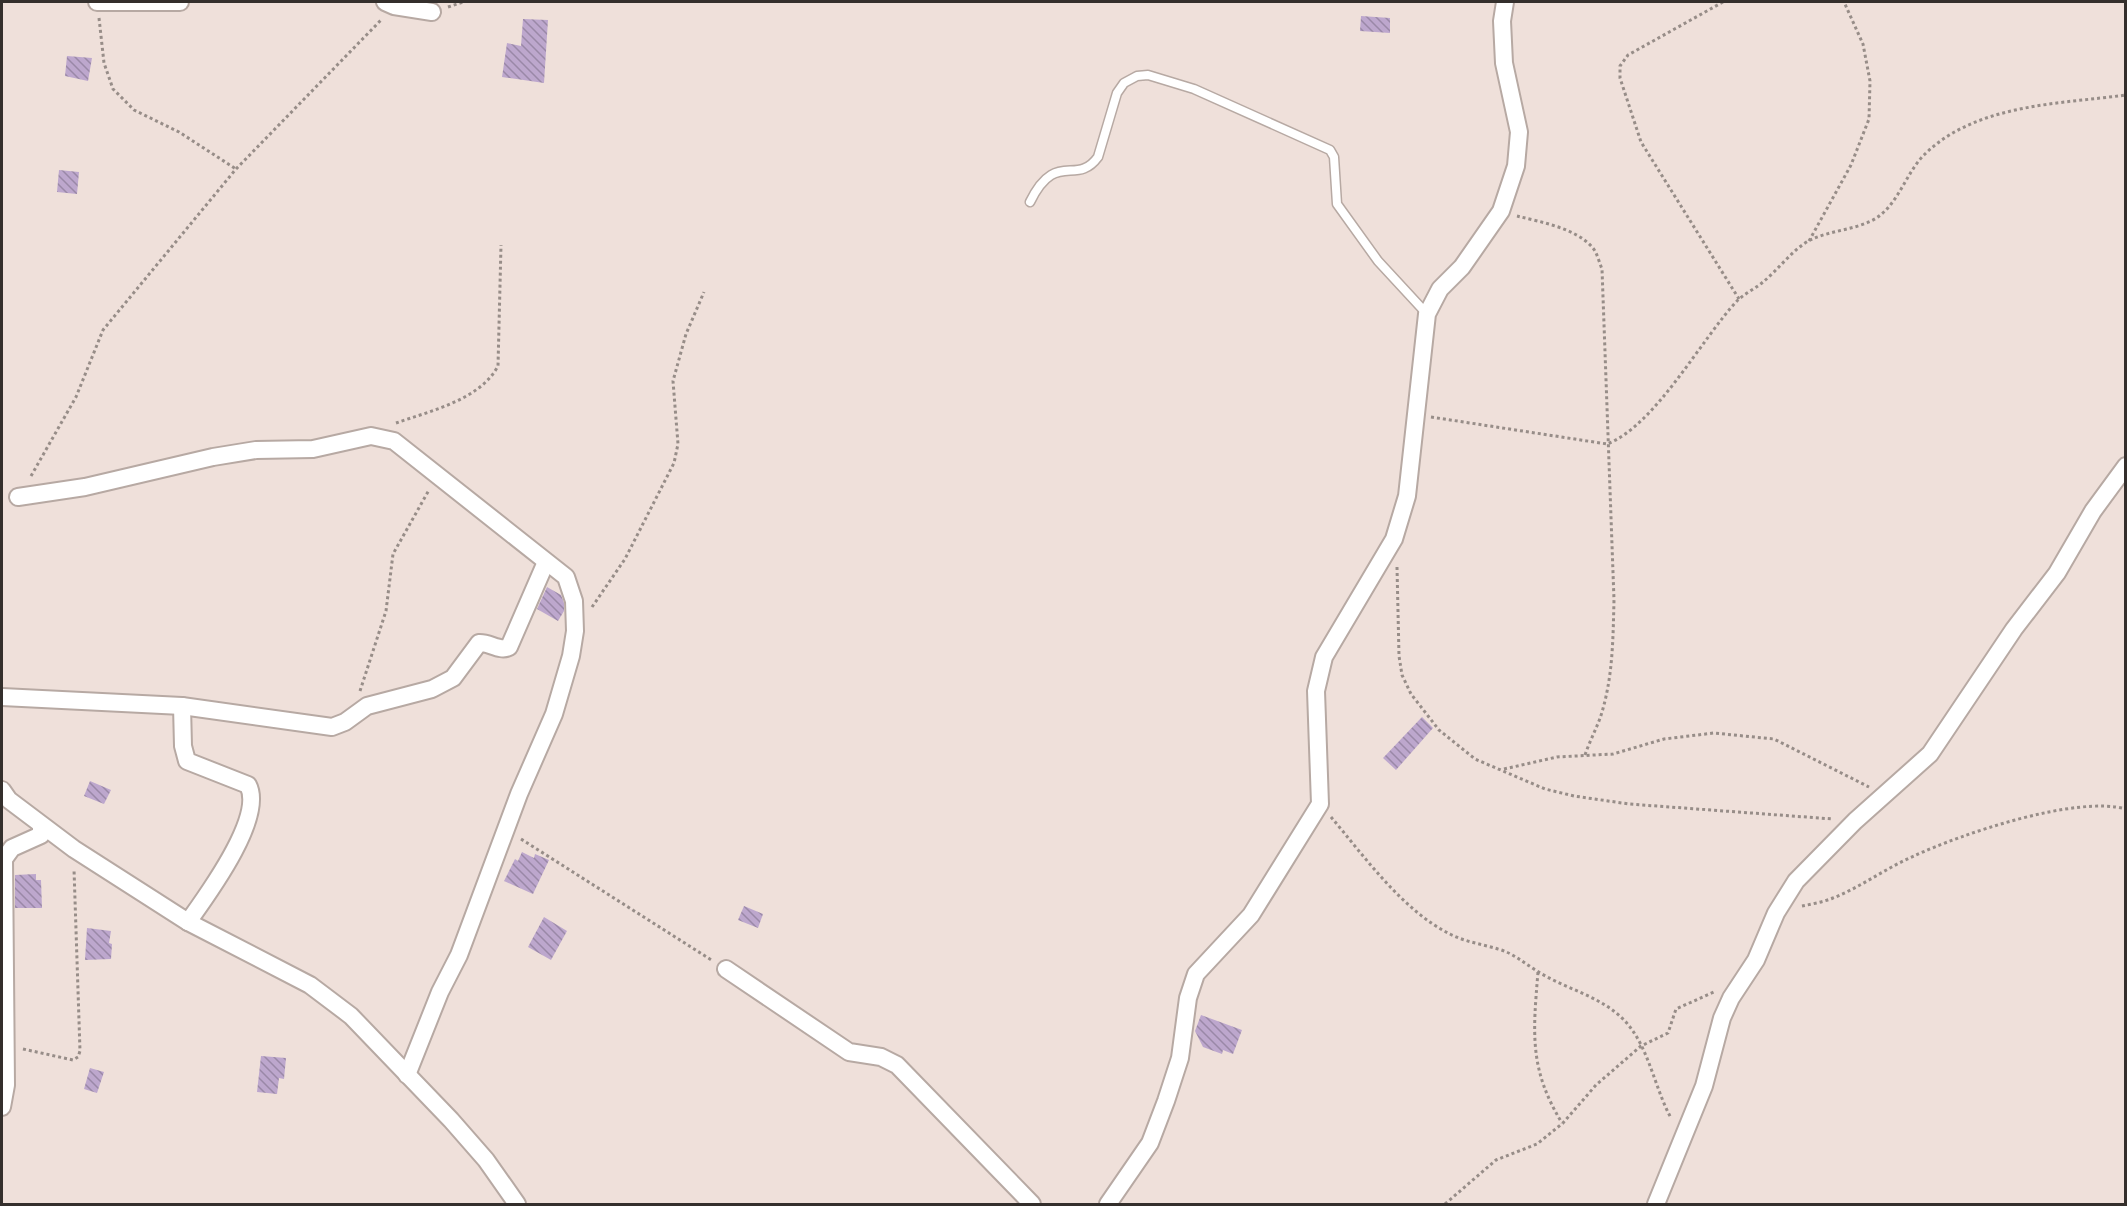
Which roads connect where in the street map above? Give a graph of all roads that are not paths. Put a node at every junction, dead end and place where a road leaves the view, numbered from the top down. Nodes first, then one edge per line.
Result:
1 (98, 2) edge
2 (180, 2) edge
3 (1505, 2) edge
4 (389, 4) edge
5 (432, 12) dead end
6 (1030, 201) dead end
7 (1426, 314) junction
8 (2126, 466) edge
9 (18, 497) road end
10 (546, 562) junction
11 (2, 697) edge
12 (182, 706) junction
13 (2, 790) edge
14 (40, 825) junction
15 (188, 922) junction
16 (726, 969) road end
17 (407, 1075) junction
18 (2, 1107) edge
19 (517, 1204) edge
20 (1032, 1204) edge
21 (1108, 1204) edge
22 (1656, 1204) edge

1 - 2 street
3 - 7 street
4 - 5 street
6 - 7 lane
7 - 21 street
8 - 22 street
9 - 10 street
10 - 12 street
10 - 17 street
11 - 12 street
12 - 15 street
13 - 14 street
14 - 15 street
14 - 18 street
15 - 17 street
16 - 20 street
17 - 19 street

